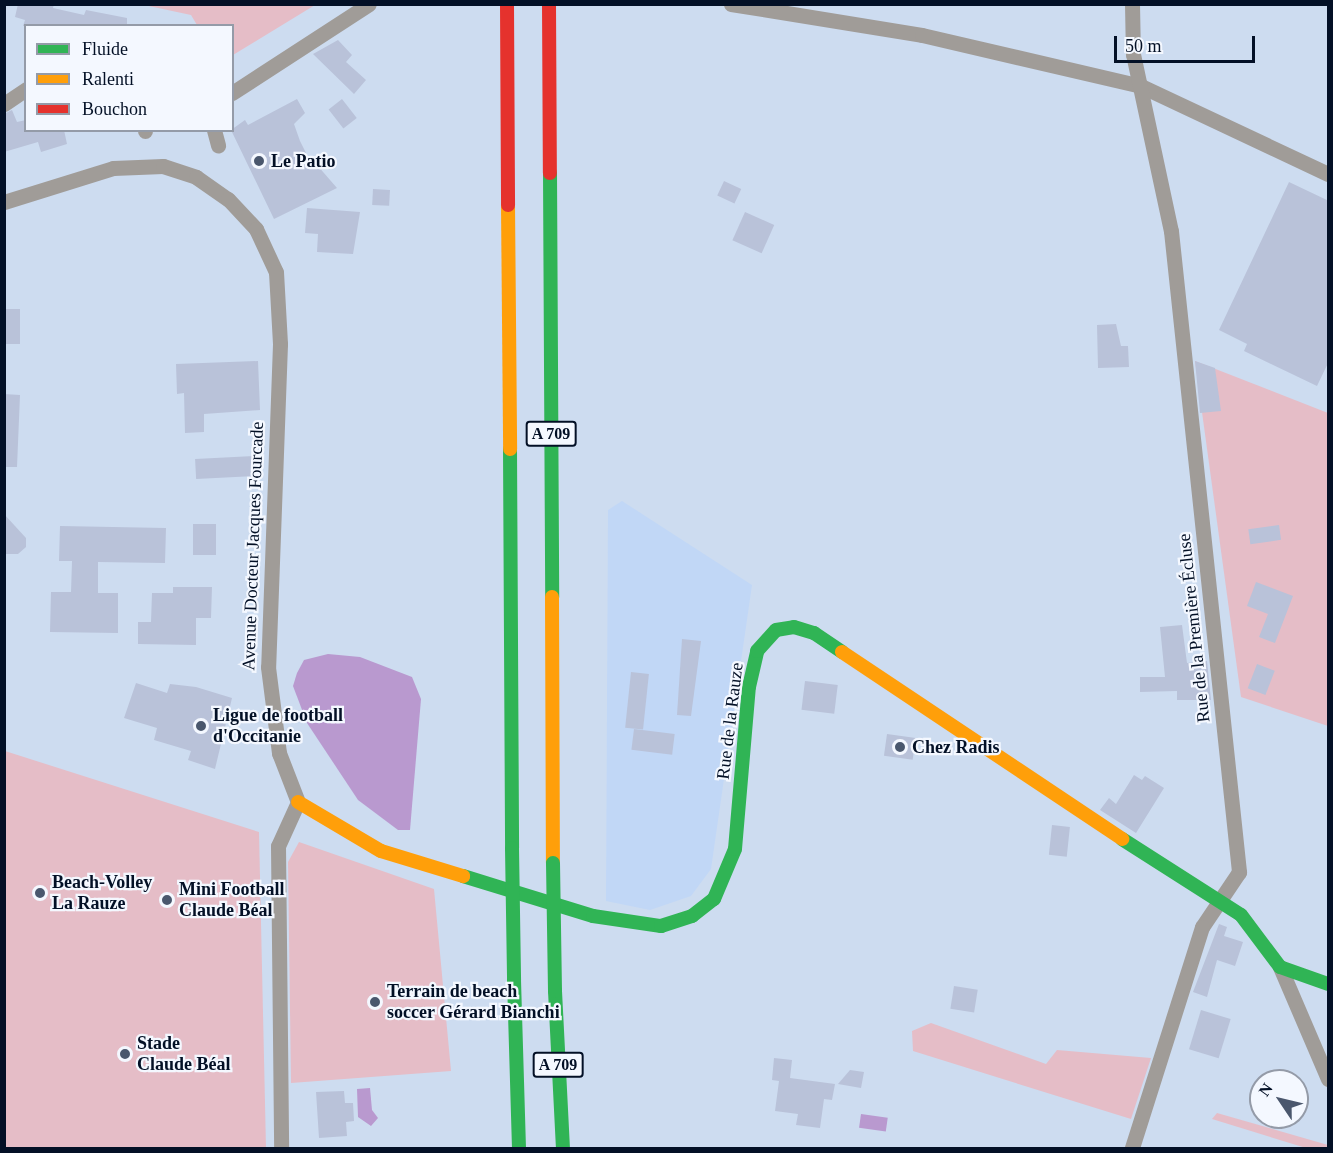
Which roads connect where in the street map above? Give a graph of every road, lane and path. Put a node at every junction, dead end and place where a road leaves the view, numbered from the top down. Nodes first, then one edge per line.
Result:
1 (369, 4) edge
2 (507, 4) edge
3 (549, 4) edge
4 (731, 4) edge
5 (1132, 4) edge
6 (1142, 86) junction
7 (24, 90) edge
8 (234, 92) edge
9 (4, 104) edge
10 (1329, 174) edge
11 (4, 202) edge
12 (298, 802) junction
13 (1221, 903) junction
14 (1280, 967) junction
15 (1329, 984) edge
16 (1329, 1079) edge
17 (282, 1149) edge
18 (519, 1149) edge
19 (562, 1149) edge
20 (1132, 1149) edge

1 - 8 street
2 - 18 main road, A 709, bridge
3 - 19 main road, A 709, bridge
4 - 6 street
5 - 6 street, Rue de la Première Écluse
6 - 10 street
6 - 13 street, Rue de la Première Écluse
7 - 9 street
11 - 12 street, Avenue Docteur Jacques Fourcade
12 - 13 main road, Rue de la Rauze
12 - 17 street
13 - 14 main road, Rue de la Rauze
13 - 20 street, Rue de la Première Écluse
14 - 15 main road
14 - 16 street

